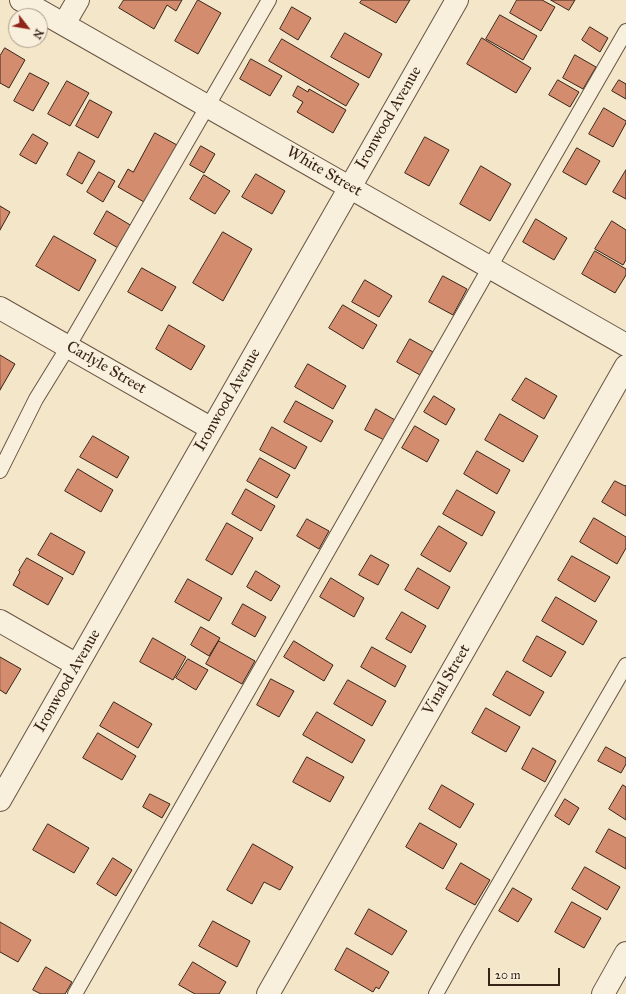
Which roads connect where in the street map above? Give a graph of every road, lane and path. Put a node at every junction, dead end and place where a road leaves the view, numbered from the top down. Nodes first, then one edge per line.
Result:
1 (21, 0) edge
2 (78, 0) edge
3 (269, 0) edge
4 (457, 0) edge
5 (64, 24) junction
6 (626, 31) edge
7 (207, 106) junction
8 (349, 187) junction
9 (490, 267) junction
10 (0, 308) edge
11 (626, 345) edge
12 (68, 347) junction
13 (626, 366) edge
14 (212, 429) junction
15 (0, 472) edge
16 (0, 621) edge
17 (77, 665) junction
18 (626, 665) edge
19 (0, 800) edge
20 (626, 953) edge
21 (75, 994) edge
22 (268, 994) edge
23 (436, 994) edge
24 (603, 994) edge

1 - 5 street, White Street
2 - 5 street
3 - 7 lane
4 - 8 street, Ironwood Avenue
5 - 7 street, White Street
6 - 9 lane
7 - 8 street, White Street
7 - 12 lane
8 - 9 street, White Street
8 - 14 street, Ironwood Avenue
9 - 11 street, White Street
9 - 21 lane
10 - 12 street, Carlyle Street
12 - 14 street, Carlyle Street
12 - 15 lane
13 - 22 street, Vinal Street
14 - 17 street, Ironwood Avenue
16 - 17 street
17 - 19 street, Ironwood Avenue
18 - 23 lane
20 - 24 street

